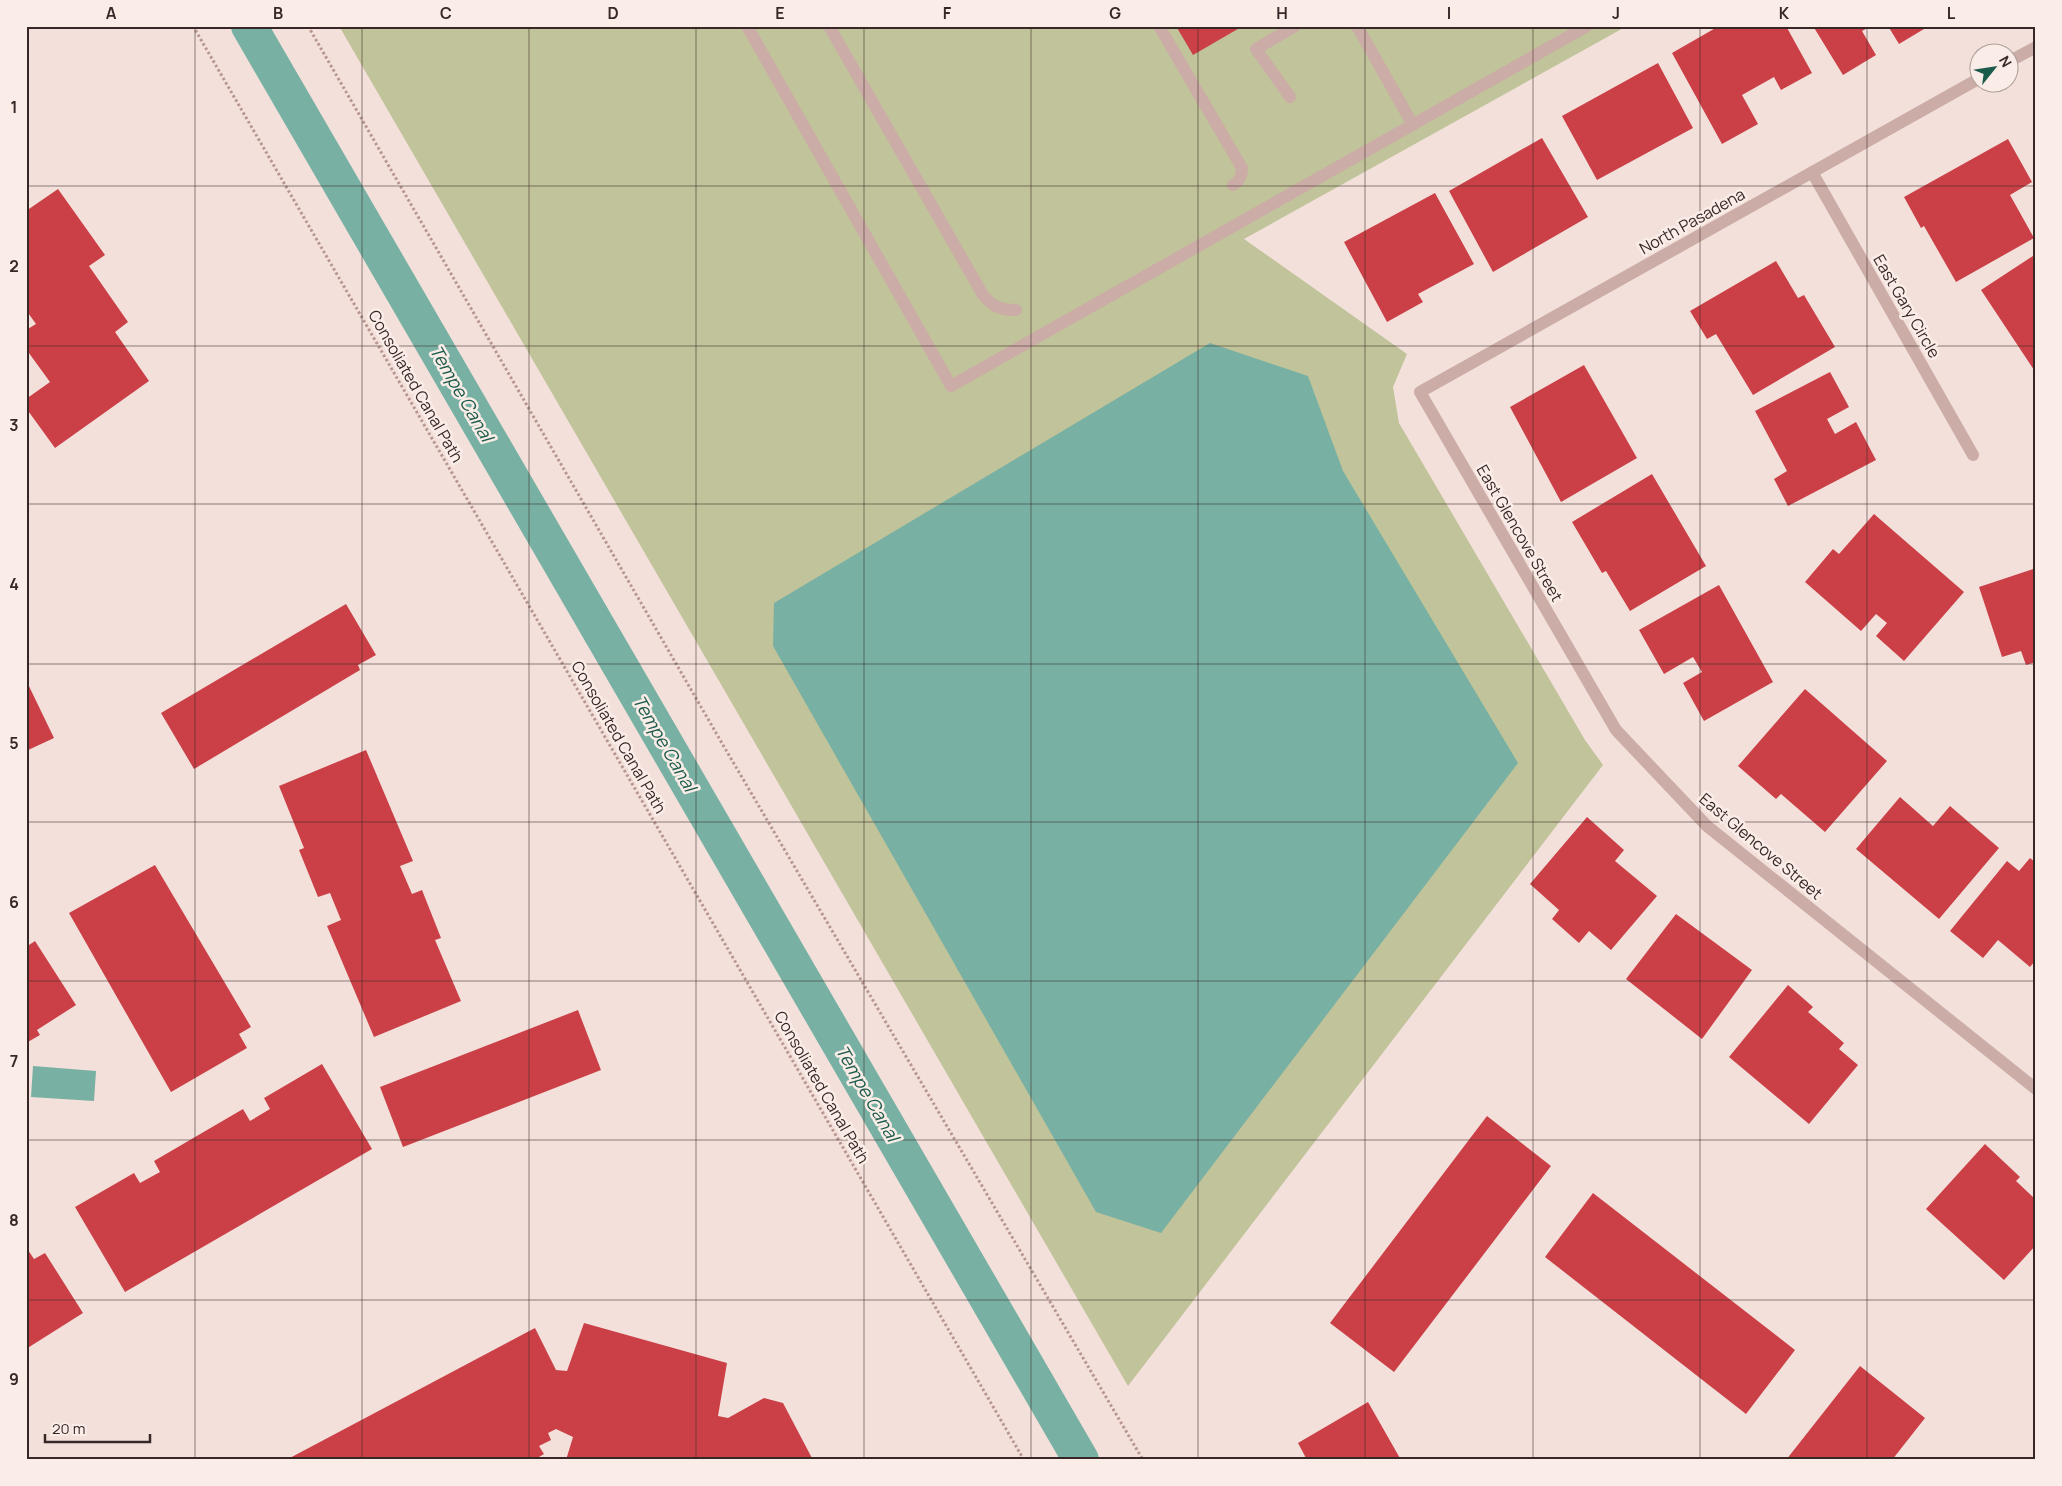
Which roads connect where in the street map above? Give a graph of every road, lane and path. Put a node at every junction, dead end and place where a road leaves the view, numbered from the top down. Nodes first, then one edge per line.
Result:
1 (193, 26) edge
2 (308, 26) edge
3 (747, 26) edge
4 (829, 26) edge
5 (1159, 26) edge
6 (1295, 26) edge
7 (1357, 26) edge
8 (1587, 26) edge
9 (2036, 47) edge
10 (2020, 56) edge
11 (1970, 84) edge
12 (1290, 97) dead end
13 (1414, 125) junction
14 (1812, 172) junction
15 (1233, 185) dead end
16 (1016, 310) dead end
17 (1420, 392) joint
18 (1973, 455) dead end
19 (2034, 1083) edge
20 (1024, 1460) edge
21 (1143, 1460) edge

1 - 20 path, Consoliated Canal Path
2 - 21 path
3 - 13 street
4 - 16 street
5 - 15 street
6 - 12 street
7 - 13 street
8 - 13 street
9 - 10 street
11 - 14 street, North Pasadena
14 - 17 street, North Pasadena
14 - 18 street, East Gary Circle
17 - 19 street, East Glencove Street

